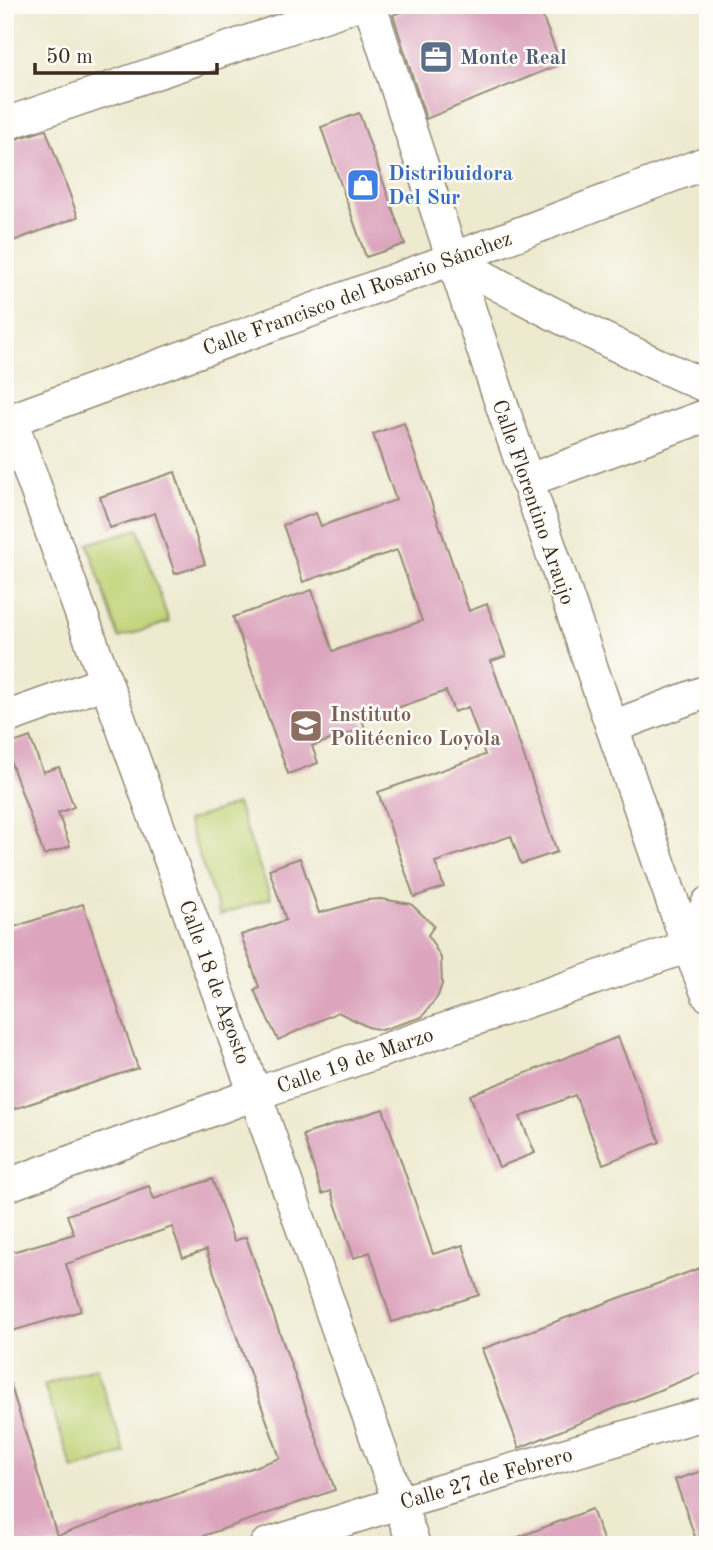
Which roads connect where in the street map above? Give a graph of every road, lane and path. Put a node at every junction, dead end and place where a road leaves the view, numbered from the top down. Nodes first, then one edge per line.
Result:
1 (356, 5) edge
2 (370, 5) edge
3 (5, 124) edge
4 (708, 162) edge
5 (452, 259) junction
6 (708, 387) edge
7 (708, 415) edge
8 (8, 421) edge
9 (526, 481) junction
10 (106, 682) junction
11 (708, 691) edge
12 (5, 718) edge
13 (612, 727) junction
14 (708, 903) edge
15 (698, 943) edge
16 (708, 995) edge
17 (255, 1094) junction
18 (5, 1186) edge
19 (708, 1413) edge
20 (398, 1503) junction
21 (266, 1545) edge
22 (414, 1545) edge

1 - 3 street
2 - 5 street, Calle Florentino Araujo
4 - 5 street, Calle Francisco del Rosario Sánchez
5 - 6 street
5 - 8 street, Calle Francisco del Rosario Sánchez
5 - 9 street, Calle Florentino Araujo
7 - 9 street
8 - 10 street, Calle 18 de Agosto
9 - 13 street, Calle Florentino Araujo
10 - 12 street
10 - 17 street, Calle 18 de Agosto
11 - 13 street
13 - 15 street, Calle Florentino Araujo
14 - 15 street
15 - 16 street, Calle Florentino Araujo
15 - 17 street, Calle 19 de Marzo
17 - 18 street, Calle 19 de Marzo
17 - 20 street, Calle 18 de Agosto
19 - 20 street, Calle 27 de Febrero
20 - 21 street, Calle 27 de Febrero
20 - 22 street, Calle 18 de Agosto

